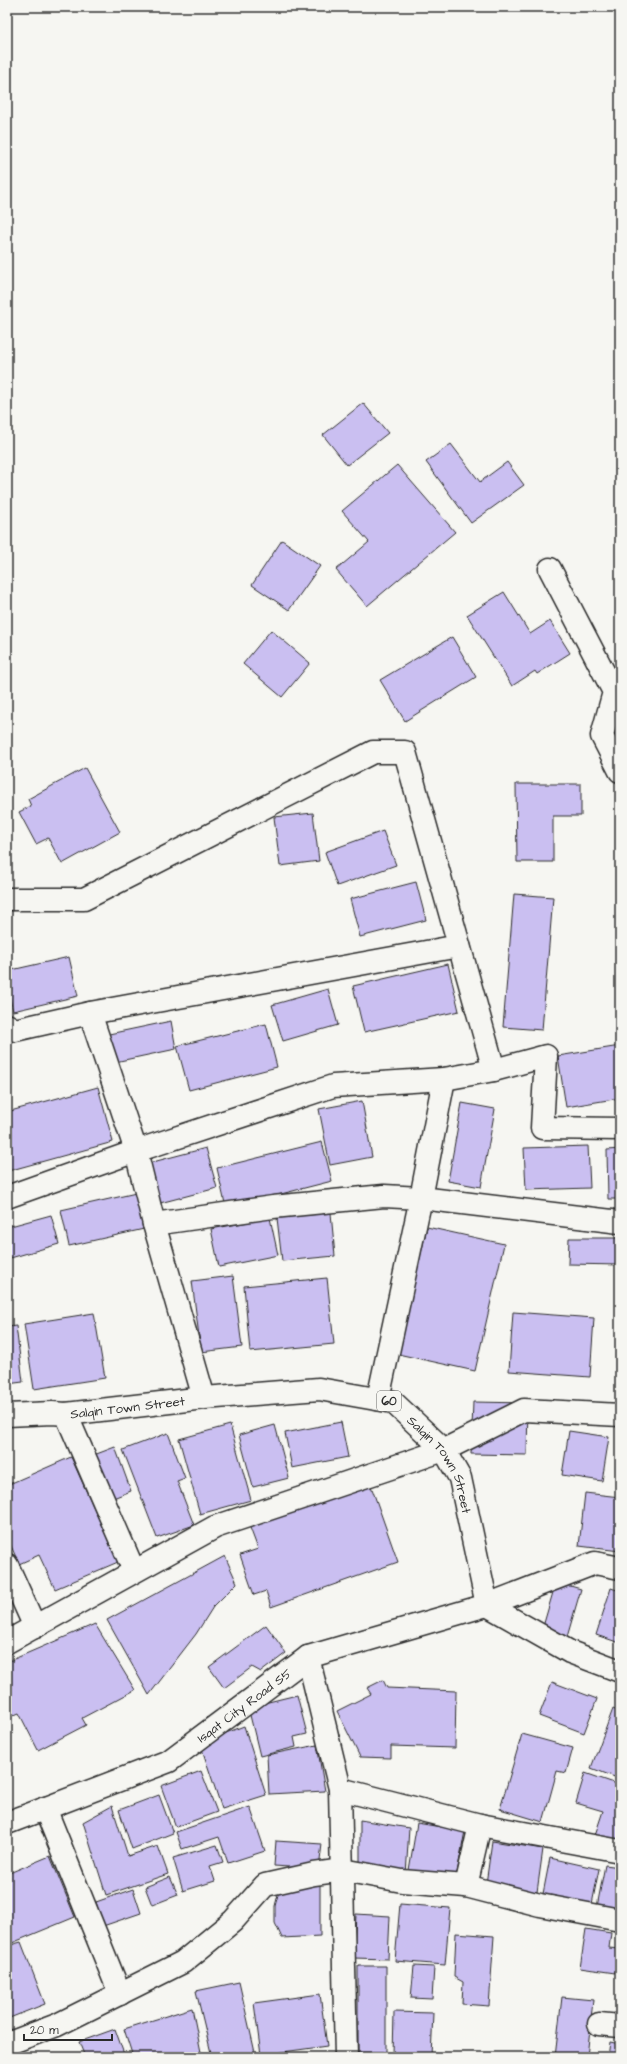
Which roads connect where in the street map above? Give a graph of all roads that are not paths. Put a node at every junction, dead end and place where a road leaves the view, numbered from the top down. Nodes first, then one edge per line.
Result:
1 (550, 568) dead end
2 (620, 771) edge
3 (7, 899) edge
4 (459, 946) junction
5 (90, 1013) junction
6 (7, 1025) edge
7 (494, 1070) junction
8 (444, 1078) junction
9 (620, 1129) edge
10 (136, 1151) junction
11 (7, 1197) edge
12 (421, 1198) junction
13 (620, 1222) edge
14 (154, 1224) junction
15 (204, 1398) junction
16 (378, 1399) junction
17 (66, 1414) junction
18 (7, 1415) edge
19 (620, 1416) edge
20 (444, 1450) junction
21 (7, 1565) edge
22 (620, 1568) edge
23 (134, 1571) junction
24 (487, 1605) junction
25 (35, 1627) junction
26 (7, 1642) edge
27 (308, 1657) junction
28 (620, 1671) edge
29 (340, 1789) junction
30 (45, 1808) junction
31 (7, 1823) edge
32 (480, 1825) junction
33 (620, 1851) edge
34 (343, 1870) junction
35 (466, 1886) junction
36 (620, 1920) edge
37 (120, 1994) junction
38 (7, 2044) edge
39 (346, 2057) edge

1 - 2 street
3 - 4 street
4 - 5 street
4 - 7 street
5 - 6 street
5 - 10 street
7 - 8 street
7 - 9 street
8 - 10 street
8 - 12 street
10 - 11 street
10 - 14 street
12 - 13 street
12 - 14 street
12 - 16 street
14 - 15 street
15 - 16 street, Salqin Town Street / 60
15 - 17 street, Salqin Town Street / 60
16 - 20 street, Salqin Town Street / 60
17 - 18 street, Salqin Town Street / 60
17 - 23 street
19 - 20 street
20 - 23 street
20 - 24 street, Salqin Town Street / 60
21 - 25 street
22 - 24 street, Isqat City Road S5
23 - 25 street
24 - 27 street, Isqat City Road S5
24 - 28 street
25 - 26 street
27 - 29 street
27 - 30 street, Isqat City Road S5
29 - 32 street
29 - 34 street
30 - 31 street, Isqat City Road S5
30 - 37 street
32 - 33 street
32 - 35 street
34 - 35 street
34 - 37 street
34 - 39 street
35 - 36 street
37 - 38 street

